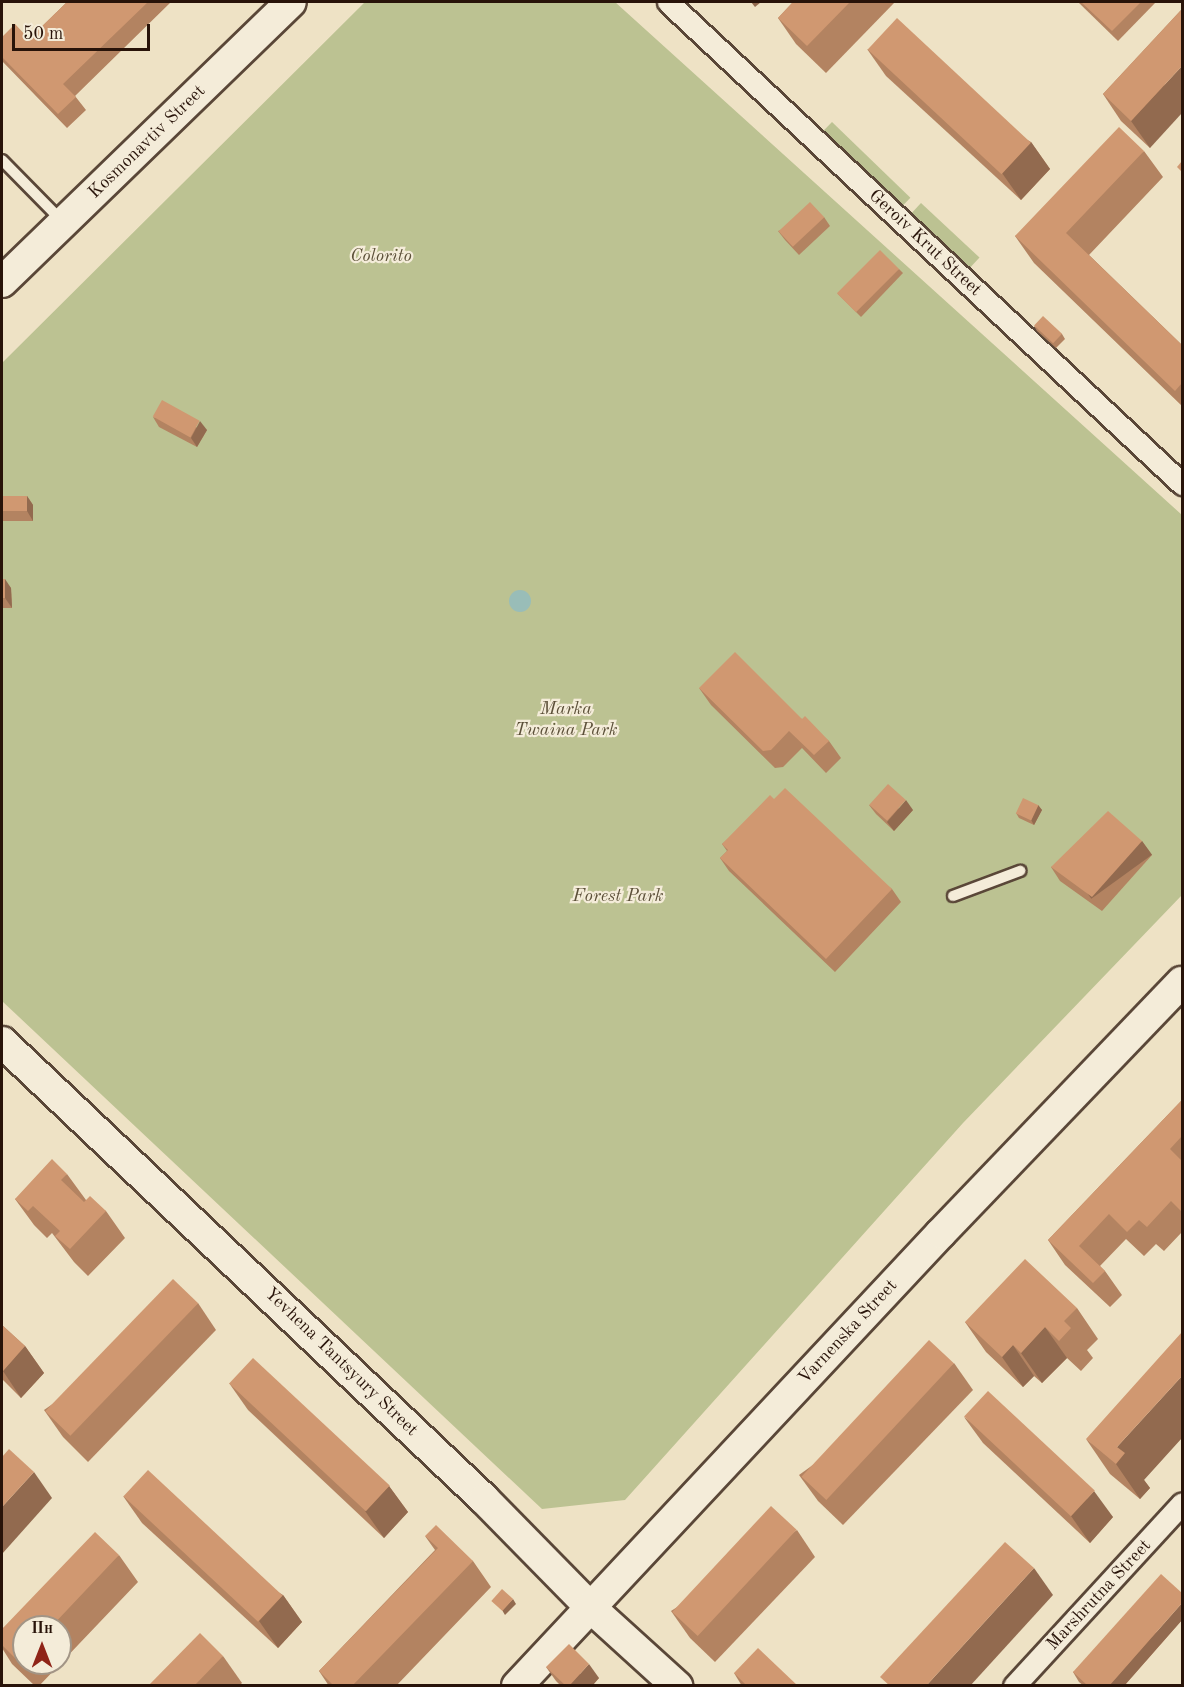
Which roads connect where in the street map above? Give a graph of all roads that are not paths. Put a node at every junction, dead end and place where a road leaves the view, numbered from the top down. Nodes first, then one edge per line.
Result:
1 (291, 2) edge
2 (668, 2) edge
3 (2, 160) edge
4 (64, 222) junction
5 (2, 282) edge
6 (1182, 484) edge
7 (1020, 871) dead end
8 (953, 896) dead end
9 (1182, 982) edge
10 (2, 1042) edge
11 (1182, 1503) edge
12 (590, 1607) junction
13 (517, 1686) edge
14 (677, 1686) edge
15 (1014, 1686) edge

1 - 4 street, Kosmonavtiv Street
2 - 6 street, Geroiv Krut Street
3 - 4 lane
4 - 5 street, Kosmonavtiv Street
7 - 8 lane
9 - 12 street, Varnenska Street
10 - 12 street, Yevhena Tantsyury Street
11 - 15 street, Marshrutna Street
12 - 13 street, Varnenska Street
12 - 14 street, Yevhena Tantsyury Street

